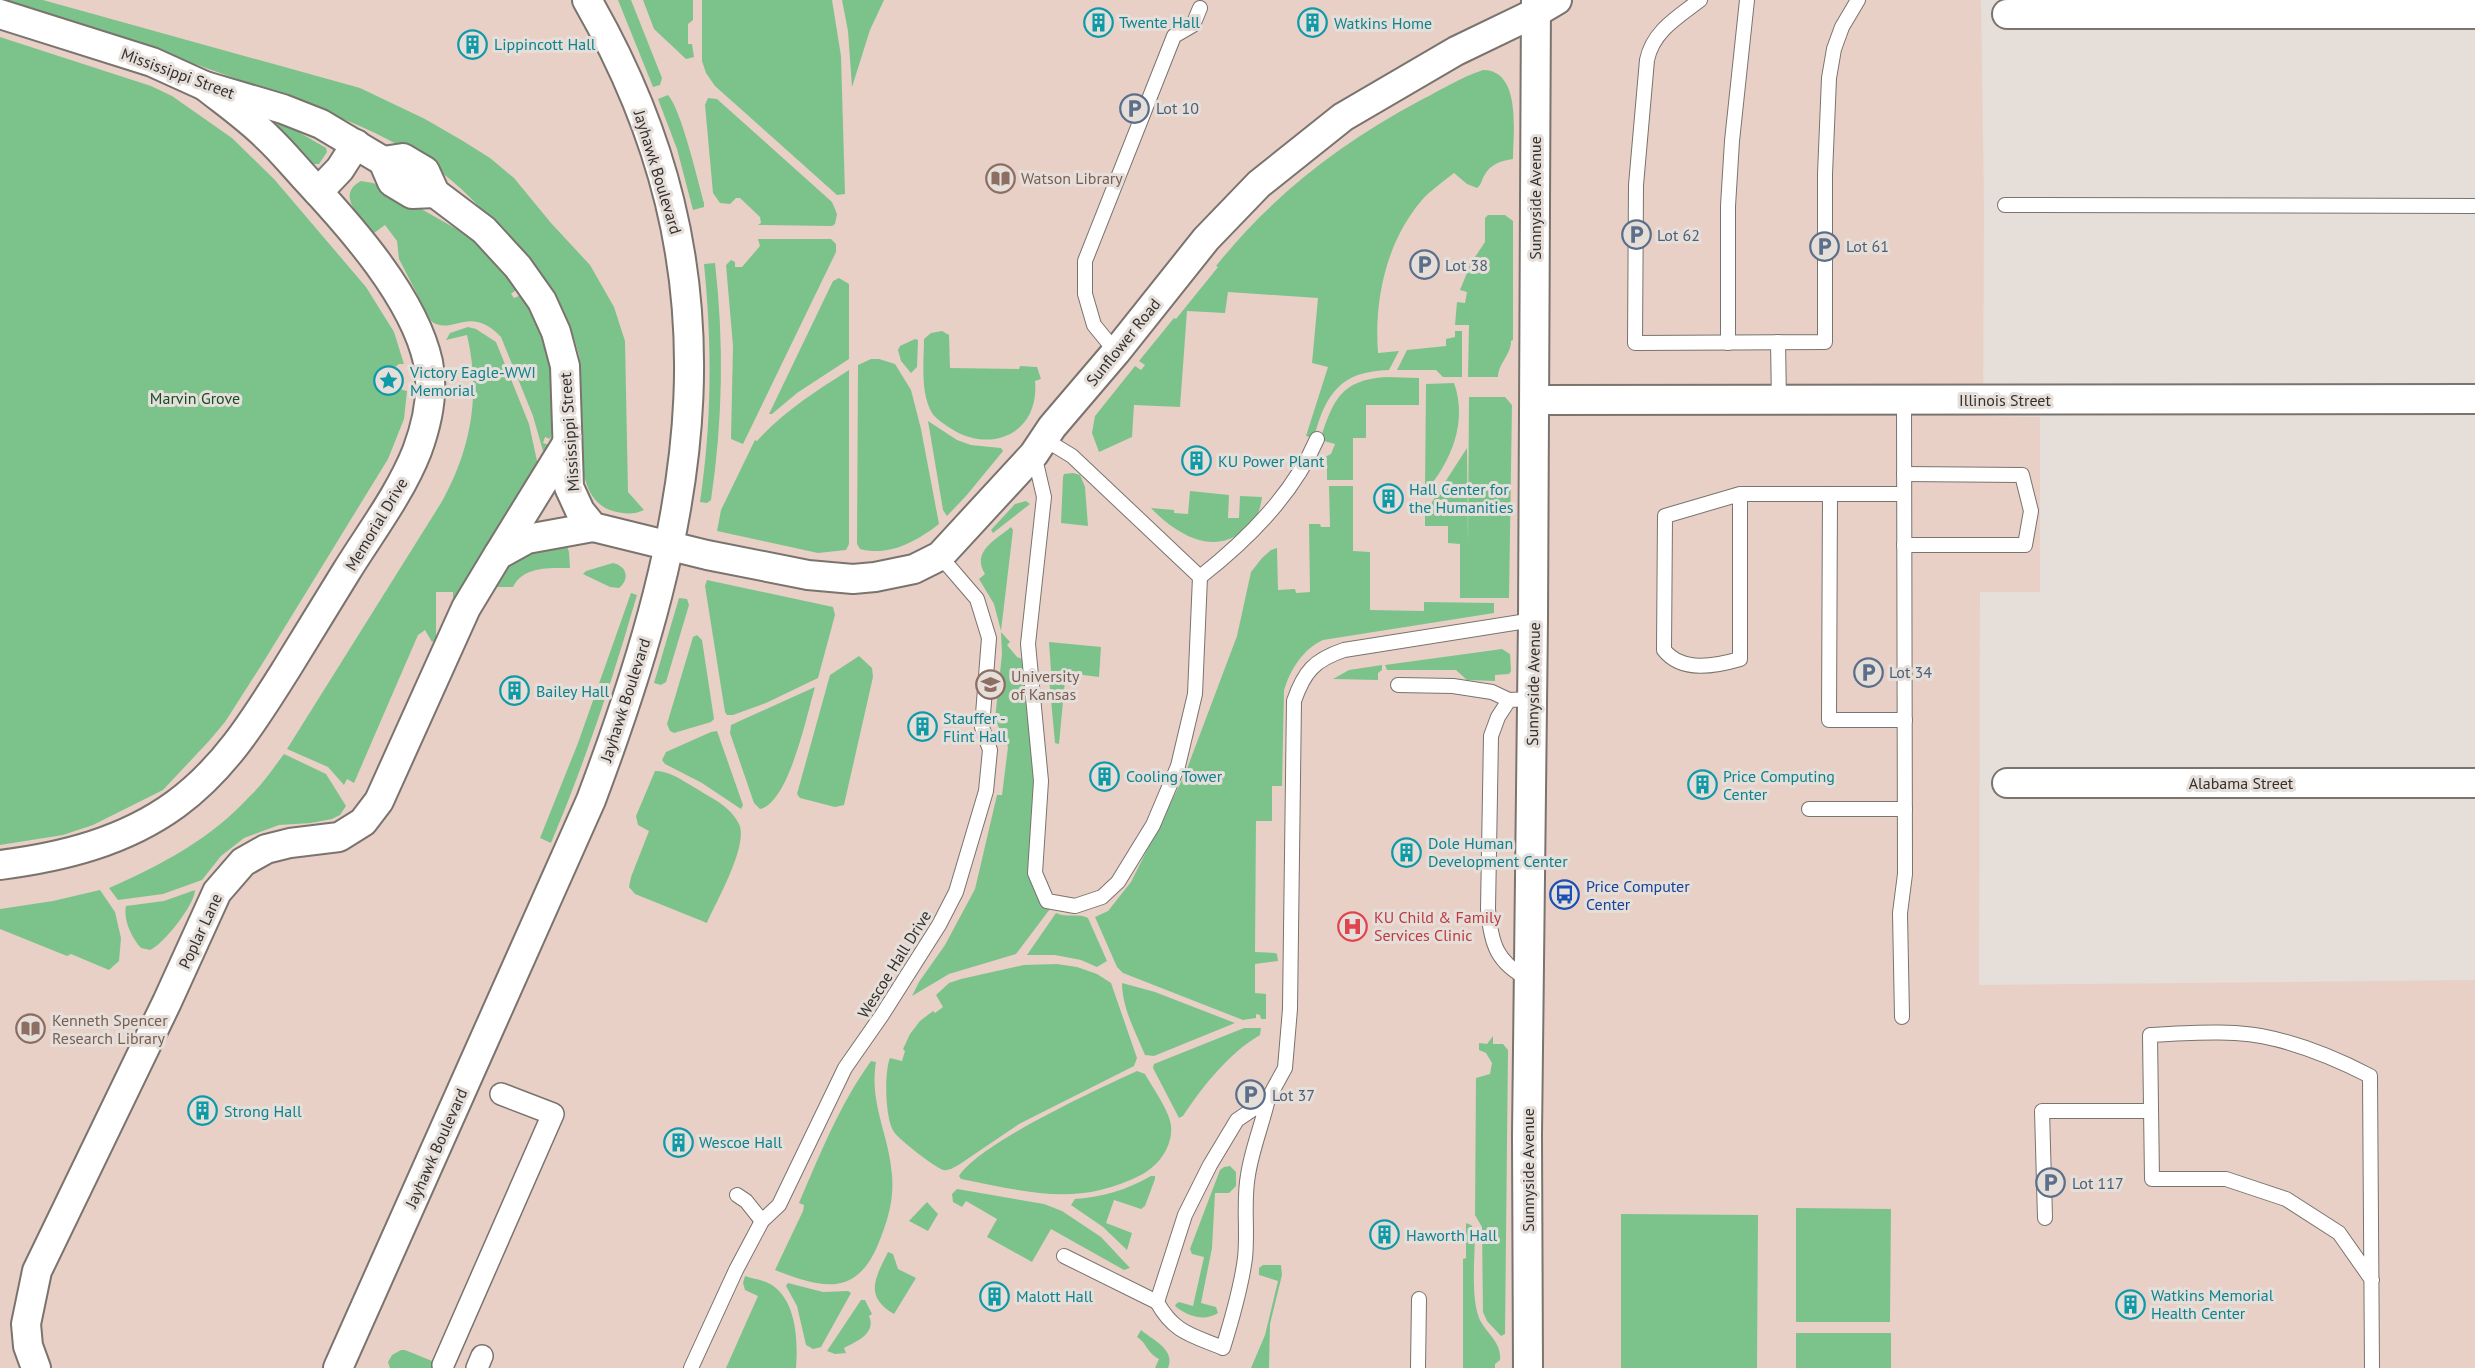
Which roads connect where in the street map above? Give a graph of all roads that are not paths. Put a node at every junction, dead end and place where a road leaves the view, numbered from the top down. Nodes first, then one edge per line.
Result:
1 (587, 0) edge
2 (1700, 0) edge
3 (1747, 0) edge
4 (1858, 0) edge
5 (1543, 4) edge
6 (1200, 8) dead end
7 (0, 14) edge
8 (2007, 14) dead end
9 (2475, 14) edge
10 (205, 86) junction
11 (356, 144) junction
12 (318, 192) junction
13 (2005, 205) dead end
14 (2475, 206) edge
15 (1778, 342) junction
16 (1728, 343) junction
17 (1116, 352) junction
18 (2475, 399) edge
19 (1535, 400) junction
20 (1779, 401) junction
21 (1904, 401) junction
22 (1317, 439) dead end
23 (567, 443) junction
24 (1039, 447) junction
25 (1904, 474) junction
26 (1740, 494) junction
27 (1830, 494) junction
28 (1904, 494) junction
29 (593, 527) junction
30 (1904, 545) junction
31 (669, 546) junction
32 (498, 555) junction
33 (940, 556) junction
34 (1200, 577) junction
35 (1533, 620) junction
36 (1398, 685) dead end
37 (1521, 700) junction
38 (1905, 720) junction
39 (2007, 783) dead end
40 (2475, 783) edge
41 (1809, 809) dead end
42 (1905, 809) junction
43 (0, 865) edge
44 (1530, 980) junction
45 (1902, 1017) dead end
46 (501, 1095) dead end
47 (1268, 1099) junction
48 (2151, 1111) junction
49 (737, 1195) dead end
50 (2044, 1218) dead end
51 (762, 1221) junction
52 (1064, 1256) dead end
53 (2372, 1280) junction
54 (1419, 1299) dead end
55 (1157, 1302) junction
56 (450, 1365) edge
57 (36, 1368) edge
58 (338, 1368) edge
59 (691, 1368) edge
60 (1418, 1368) edge
61 (1528, 1368) edge
62 (2372, 1368) edge

1 - 31 street, Jayhawk Boulevard
2 - 16 lane
3 - 16 lane
4 - 15 lane
5 - 17 street, Sunflower Road
5 - 19 street, Sunnyside Avenue
6 - 17 lane
7 - 10 street, Mississippi Street
8 - 9 street
10 - 11 street, Mississippi Street
10 - 12 street, Memorial Drive
11 - 12 street
11 - 23 street, Mississippi Street
12 - 43 street, Memorial Drive
13 - 14 lane
15 - 16 lane
15 - 20 lane
17 - 24 street, Sunflower Road
18 - 21 street, Illinois Street
19 - 20 street, Illinois Street
19 - 35 street, Sunnyside Avenue
20 - 21 street, Illinois Street
21 - 25 lane
22 - 34 lane
23 - 29 street, Mississippi Street
23 - 32 street, Poplar Lane
24 - 33 street, Sunflower Road
24 - 34 lane
24 - 34 lane
25 - 28 lane
25 - 30 lane
26 - 26 lane
26 - 27 lane
27 - 28 lane
27 - 38 lane
28 - 30 lane
29 - 31 street
29 - 32 street, Poplar Lane
30 - 38 lane
31 - 33 street, Sunflower Road
31 - 58 street, Jayhawk Boulevard
32 - 57 street, Poplar Lane
33 - 51 lane, Wescoe Hall Drive
35 - 37 street, Sunnyside Avenue
35 - 47 lane
36 - 37 lane
37 - 44 street, Sunnyside Avenue
37 - 44 lane
38 - 42 lane
39 - 40 street, Alabama Street
41 - 42 lane
42 - 45 lane
44 - 61 street, Sunnyside Avenue
46 - 56 street
47 - 55 lane
47 - 55 lane
48 - 50 lane
48 - 53 lane
48 - 53 lane
49 - 51 lane
51 - 59 lane, Wescoe Hall Drive
52 - 55 lane
53 - 62 lane
54 - 60 lane

